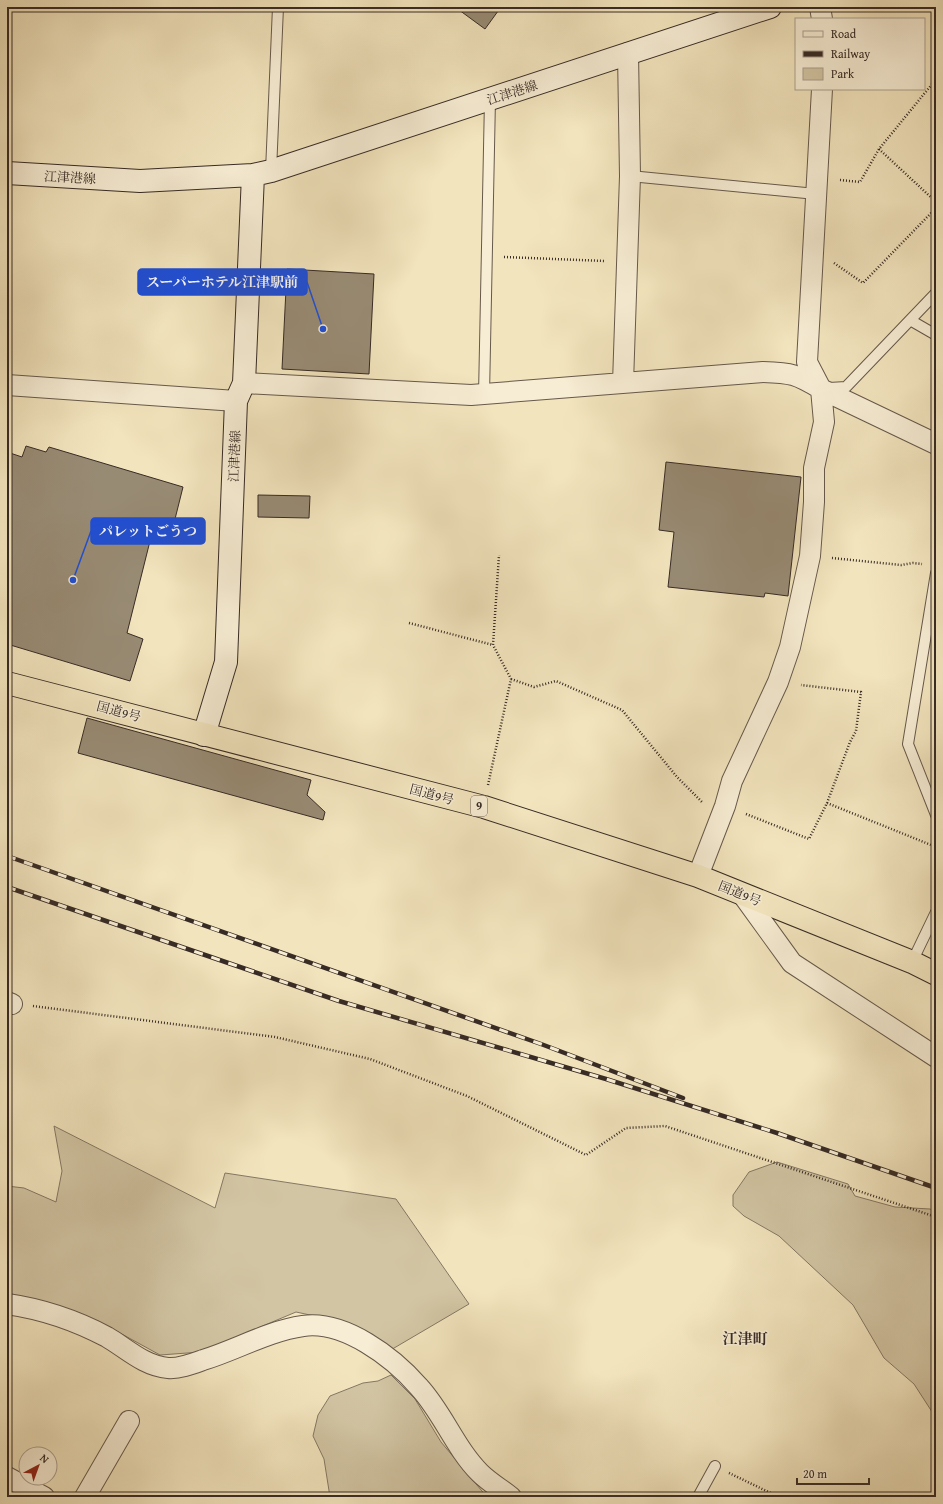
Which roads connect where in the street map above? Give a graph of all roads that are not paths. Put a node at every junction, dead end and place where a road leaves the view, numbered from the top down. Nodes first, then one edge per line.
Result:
1 (278, 7) edge
2 (770, 7) edge
3 (820, 7) edge
4 (822, 18) edge
5 (628, 53) junction
6 (822, 90) edge
7 (490, 99) junction
8 (7, 173) edge
9 (262, 173) junction
10 (630, 176) junction
11 (816, 185) junction
12 (936, 293) edge
13 (910, 320) junction
14 (936, 335) edge
15 (623, 383) junction
16 (7, 385) edge
17 (821, 389) junction
18 (240, 392) junction
19 (484, 395) junction
20 (936, 444) edge
21 (936, 574) edge
22 (7, 682) edge
23 (204, 735) junction
24 (936, 815) edge
25 (698, 876) junction
26 (742, 894) junction
27 (936, 912) edge
28 (912, 962) junction
29 (936, 974) edge
30 (936, 1057) edge
31 (7, 1304) edge
32 (129, 1421) dead end
33 (715, 1466) road end
34 (7, 1477) edge
35 (44, 1497) edge
36 (86, 1497) edge
37 (511, 1497) edge
38 (698, 1497) edge

1 - 9 lane
2 - 5 main road, 江津港線
3 - 4 street
5 - 7 main road, 江津港線
5 - 10 street
6 - 11 street
7 - 9 main road, 江津港線
7 - 19 lane
8 - 9 main road, 江津港線
9 - 18 main road, 江津港線
10 - 11 lane
10 - 15 street
11 - 17 street
12 - 13 lane
13 - 14 lane
13 - 17 lane
15 - 17 street
15 - 19 street
16 - 18 street
17 - 20 street
17 - 25 street
18 - 19 street
18 - 23 main road, 江津港線
21 - 24 lane
22 - 23 highway, 国道9号 / 9
23 - 25 highway, 国道9号 / 9
25 - 26 highway, 国道9号 / 9
26 - 28 highway, 国道9号 / 9
26 - 30 street
27 - 28 lane
28 - 29 highway, 国道9号 / 9
31 - 37 street
32 - 36 street
33 - 38 lane
34 - 35 street

